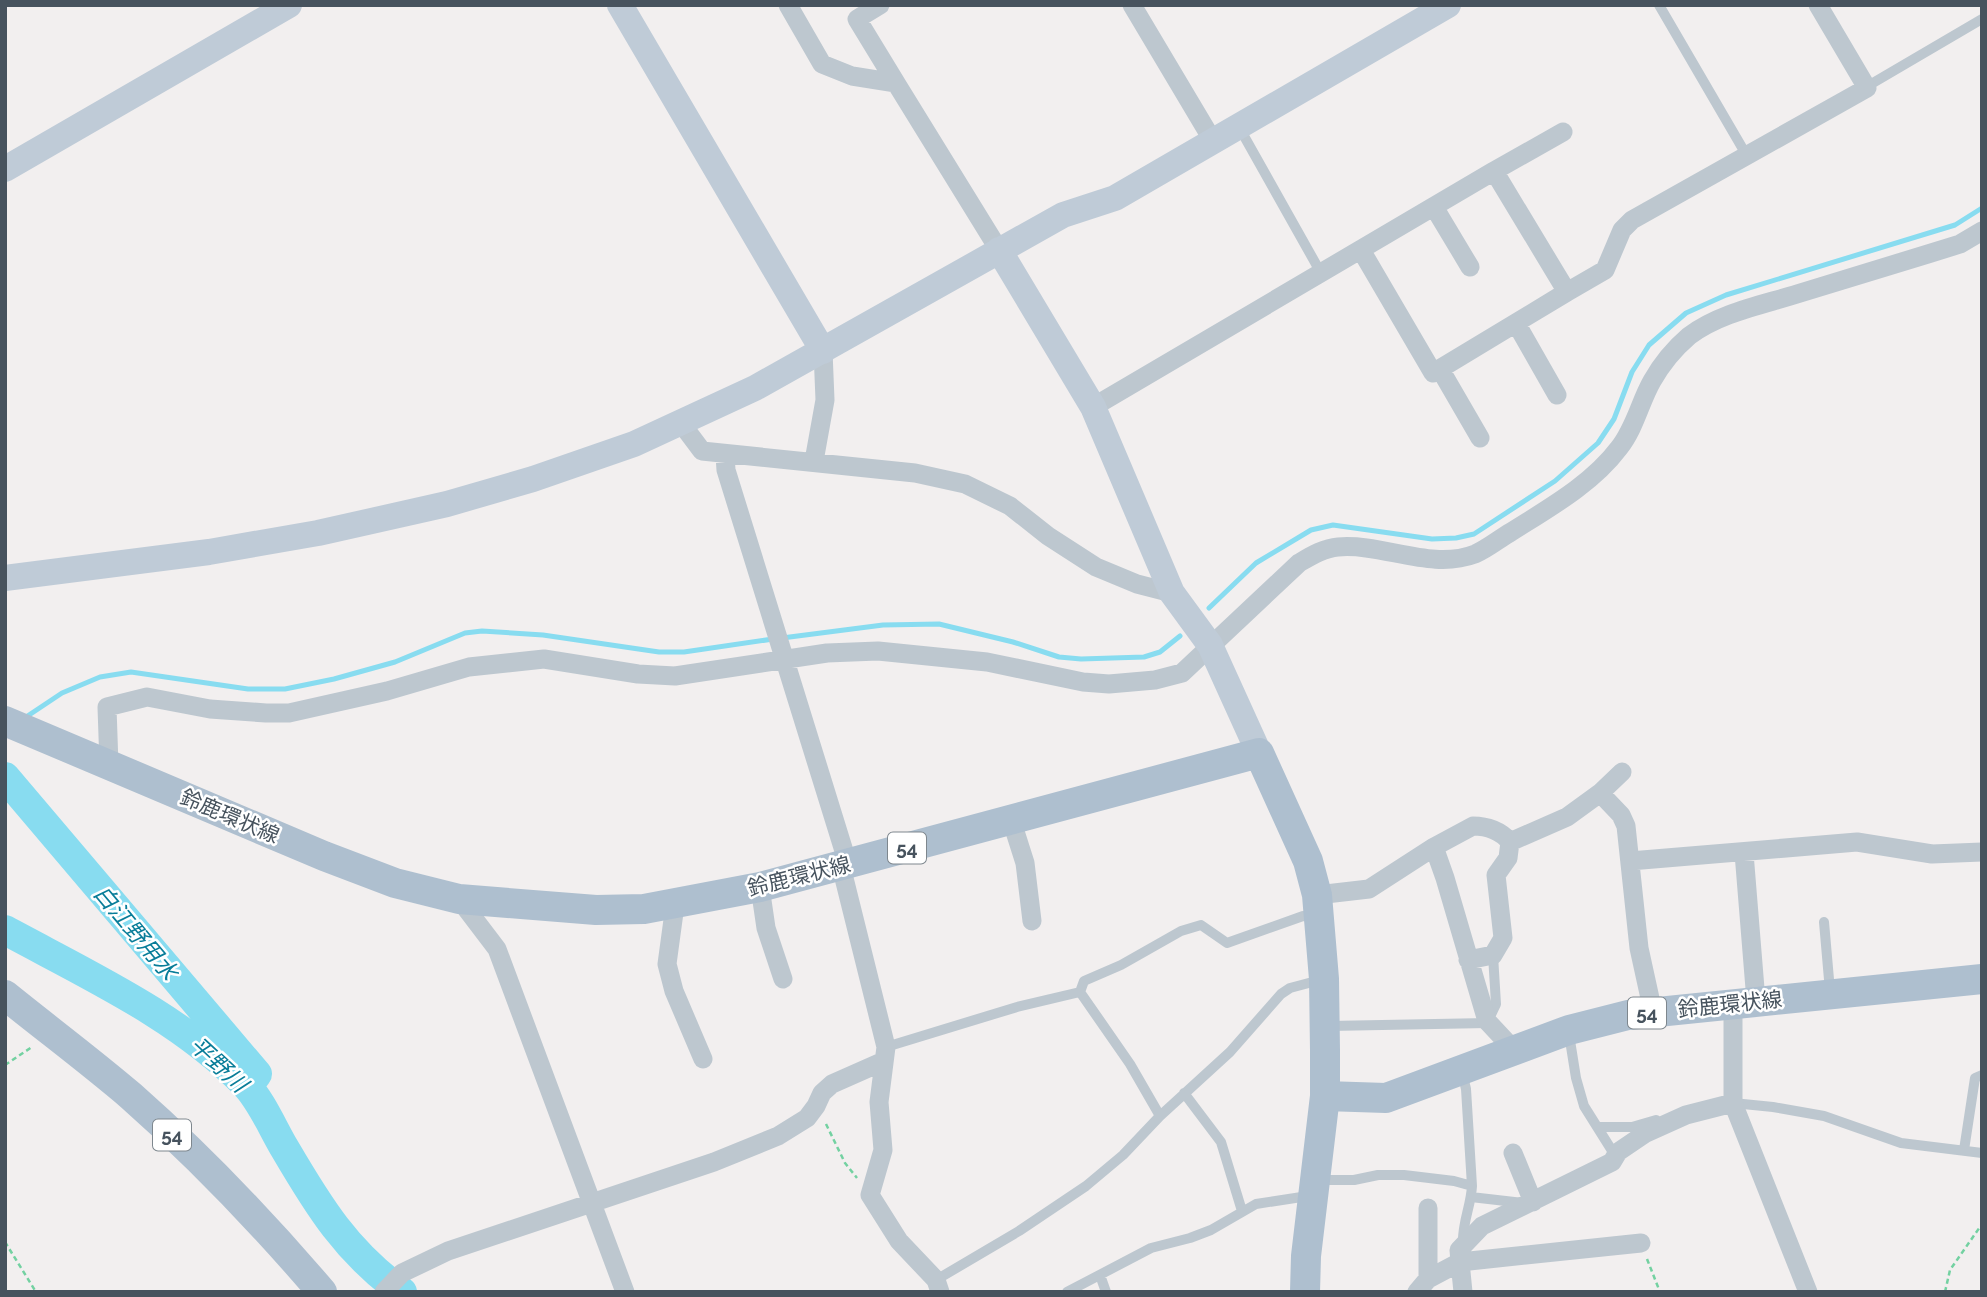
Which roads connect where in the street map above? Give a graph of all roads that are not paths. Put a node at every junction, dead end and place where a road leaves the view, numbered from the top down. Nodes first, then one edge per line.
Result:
1 (289, 5) edge
2 (620, 5) edge
3 (788, 5) edge
4 (880, 5) edge
5 (1132, 5) edge
6 (1448, 5) edge
7 (1659, 5) edge
8 (1818, 5) edge
9 (1982, 19) edge
10 (896, 83) junction
11 (1866, 87) junction
12 (1563, 132) dead end
13 (1244, 136) dead end
14 (1213, 141) junction
15 (1748, 157) junction
16 (5, 169) edge
17 (1494, 170) junction
18 (1434, 207) junction
19 (1982, 231) edge
20 (999, 250) junction
21 (1361, 250) junction
22 (1470, 267) dead end
23 (1321, 273) junction
24 (1566, 292) junction
25 (1516, 323) junction
26 (823, 351) junction
27 (1440, 369) junction
28 (1557, 395) dead end
29 (1093, 407) junction
30 (681, 423) junction
31 (1480, 438) dead end
32 (725, 455) junction
33 (814, 461) junction
34 (5, 578) edge
35 (1172, 593) junction
36 (1210, 645) junction
37 (785, 655) junction
38 (18, 726) edge
39 (1259, 753) junction
40 (109, 765) junction
41 (1622, 772) dead end
42 (1600, 793) junction
43 (1011, 819) junction
44 (1510, 842) junction
45 (1434, 847) junction
46 (1982, 852) edge
47 (1744, 853) junction
48 (1630, 861) junction
49 (845, 865) junction
50 (760, 887) junction
51 (460, 899) junction
52 (675, 905) junction
53 (1317, 906) junction
54 (1032, 921) dead end
55 (1824, 922) dead end
56 (1493, 955) junction
57 (1468, 960) junction
58 (783, 979) dead end
59 (1324, 979) junction
60 (1982, 979) edge
61 (1080, 992) junction
62 (1830, 993) junction
63 (5, 995) edge
64 (1744, 1002) junction
65 (1653, 1012) junction
66 (1488, 1022) junction
67 (1325, 1026) junction
68 (1569, 1030) junction
69 (1515, 1051) junction
70 (885, 1054) junction
71 (703, 1059) dead end
72 (1462, 1071) junction
73 (1982, 1075) edge
74 (1184, 1093) junction
75 (1325, 1096) junction
76 (1733, 1103) junction
77 (1686, 1115) junction
78 (1160, 1116) junction
79 (1598, 1127) junction
80 (1964, 1150) junction
81 (1513, 1153) dead end
82 (1982, 1153) edge
83 (1616, 1157) junction
84 (1313, 1188) junction
85 (1472, 1191) junction
86 (592, 1203) junction
87 (1532, 1203) junction
88 (1428, 1208) dead end
89 (1242, 1211) junction
90 (1640, 1243) road end
91 (1462, 1252) junction
92 (1100, 1275) junction
93 (1422, 1285) edge
94 (938, 1286) edge
95 (322, 1292) edge
96 (384, 1292) edge
97 (625, 1292) edge
98 (1068, 1292) edge
99 (1106, 1292) edge
100 (1304, 1292) edge
101 (1464, 1292) edge
102 (1808, 1292) edge

1 - 16 street
2 - 26 street
3 - 10 street
4 - 10 street
5 - 14 street
6 - 14 street
7 - 15 lane
8 - 11 street
9 - 11 lane
10 - 20 street
11 - 15 street
12 - 17 street
13 - 23 lane
14 - 20 street
15 - 24 street
17 - 18 street
17 - 24 street
18 - 21 street
18 - 22 street
19 - 36 street
20 - 26 street
20 - 29 street
21 - 23 street
21 - 27 street
23 - 29 street
24 - 25 street
25 - 27 street
25 - 28 street
26 - 30 street
26 - 33 street
27 - 31 street
29 - 35 street
30 - 32 street
30 - 34 street
32 - 33 street
32 - 37 street
33 - 35 street
35 - 36 street
36 - 37 street
36 - 39 street
37 - 40 street
37 - 49 street
38 - 40 main road, 鈴鹿環状線 / 54
39 - 43 main road, 鈴鹿環状線 / 54
39 - 53 main road
40 - 51 main road, 鈴鹿環状線 / 54
41 - 42 street
42 - 44 street
42 - 48 street
43 - 49 main road, 鈴鹿環状線 / 54
43 - 54 street
44 - 45 street
44 - 56 street
45 - 53 street
45 - 57 street
46 - 47 street
47 - 48 street
47 - 64 street
48 - 65 street
49 - 50 main road, 鈴鹿環状線 / 54
49 - 70 street
50 - 52 main road, 鈴鹿環状線 / 54
50 - 58 street
51 - 52 main road, 鈴鹿環状線 / 54
51 - 86 street
52 - 71 street
53 - 59 main road
53 - 61 lane
55 - 62 lane
56 - 57 street
56 - 66 lane
57 - 66 street
59 - 67 main road
59 - 74 lane
60 - 62 main road, 鈴鹿環状線 / 54
61 - 70 lane
61 - 78 lane
62 - 64 main road, 鈴鹿環状線 / 54
63 - 95 main road, 54
64 - 65 main road, 鈴鹿環状線 / 54
64 - 76 street
65 - 68 main road, 鈴鹿環状線 / 54
66 - 67 lane
66 - 69 street
67 - 75 main road
68 - 69 main road, 鈴鹿環状線 / 54
68 - 79 lane
69 - 72 main road, 鈴鹿環状線 / 54
70 - 86 street
70 - 94 street
72 - 75 main road, 鈴鹿環状線 / 54
72 - 85 lane
73 - 80 lane
74 - 78 lane
74 - 89 lane
75 - 84 main road
76 - 77 street
76 - 80 lane
76 - 102 street
77 - 79 lane
77 - 83 street
78 - 94 lane
79 - 83 lane
80 - 82 lane
81 - 87 street
83 - 87 street
84 - 85 lane
84 - 89 lane
84 - 100 main road
85 - 87 lane
85 - 91 lane
86 - 96 street
86 - 97 street
87 - 91 street
88 - 93 street
89 - 92 lane
90 - 91 street
91 - 93 street
91 - 101 street
92 - 98 lane
92 - 99 lane

